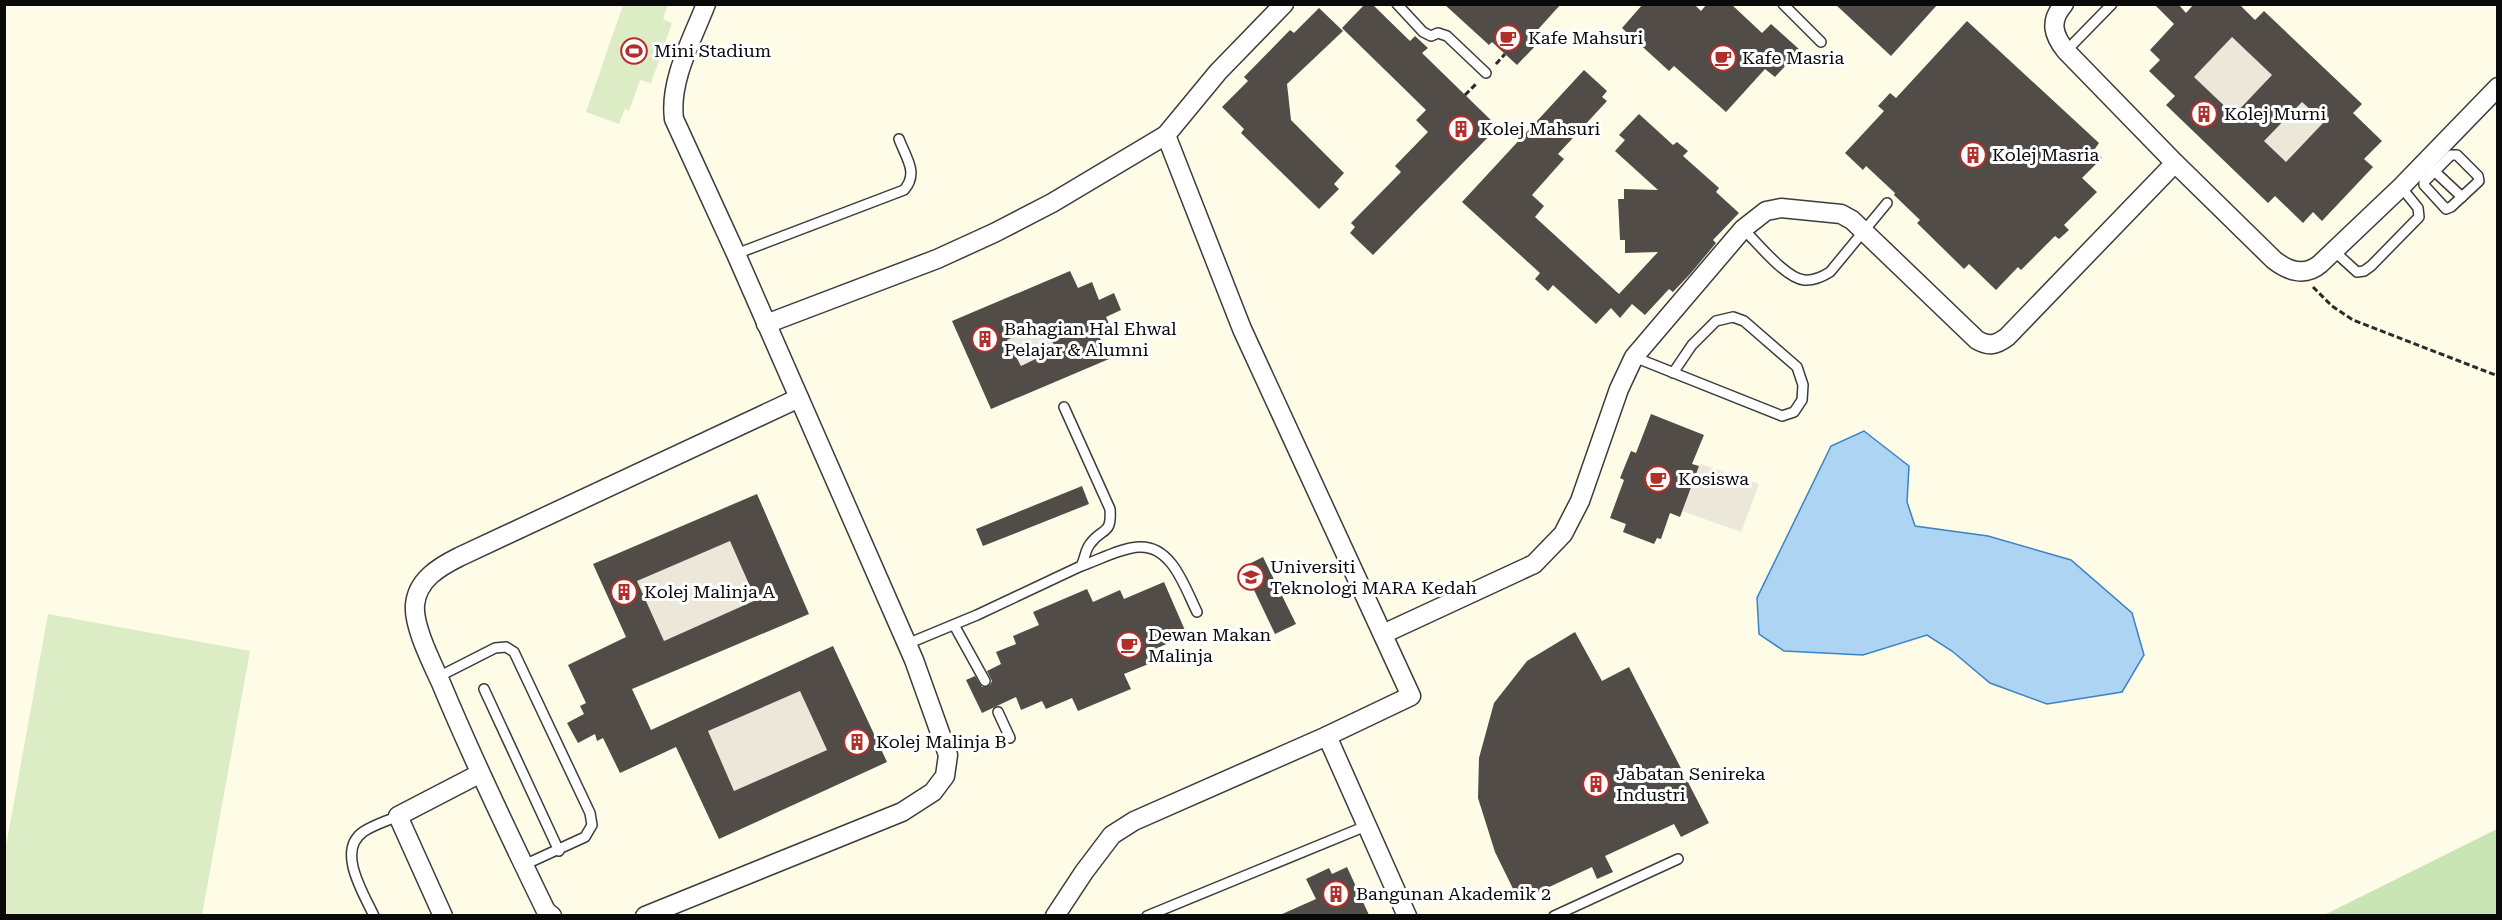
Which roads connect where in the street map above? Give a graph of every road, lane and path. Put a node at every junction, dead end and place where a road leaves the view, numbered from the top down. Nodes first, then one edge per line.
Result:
1 (706, 4) edge
2 (1284, 4) edge
3 (1397, 4) edge
4 (1783, 4) edge
5 (2064, 4) edge
6 (2112, 4) edge
7 (1821, 42) dead end
8 (2066, 51) junction
9 (1486, 73) dead end
10 (2498, 87) edge
11 (1166, 135) junction
12 (899, 139) dead end
13 (2175, 163) junction
14 (2430, 166) junction
15 (2401, 187) junction
16 (2462, 197) junction
17 (1887, 203) dead end
18 (1743, 229) junction
19 (1864, 231) junction
20 (2334, 250) junction
21 (736, 254) junction
22 (2300, 272) junction
23 (766, 324) junction
24 (1634, 357) junction
25 (1673, 374) junction
26 (2498, 376) edge
27 (799, 398) junction
28 (1064, 407) dead end
29 (1081, 566) junction
30 (1197, 612) dead end
31 (954, 625) junction
32 (1383, 634) junction
33 (907, 644) junction
34 (438, 677) junction
35 (985, 681) dead end
36 (484, 689) dead end
37 (998, 712) dead end
38 (1327, 736) junction
39 (1010, 738) dead end
40 (479, 774) junction
41 (398, 816) junction
42 (1366, 826) junction
43 (559, 850) junction
44 (1678, 859) dead end
45 (524, 865) junction
46 (374, 915) edge
47 (443, 915) edge
48 (552, 915) edge
49 (645, 915) edge
50 (1055, 915) edge
51 (1147, 915) edge
52 (1407, 915) edge
53 (1554, 915) edge

1 - 21 street
2 - 11 street
3 - 9 lane
4 - 7 lane
5 - 8 street
6 - 8 lane
8 - 13 street
10 - 14 street
11 - 23 street
11 - 32 street
12 - 21 lane
13 - 19 street
13 - 22 street
14 - 15 street
14 - 16 lane
14 - 16 lane
14 - 16 lane
15 - 20 street
15 - 20 lane
17 - 19 lane
18 - 19 street
18 - 19 lane
18 - 24 street
20 - 22 street
21 - 23 street
22 - 26 path
23 - 27 street
24 - 25 lane
24 - 32 street
25 - 25 lane
27 - 33 street
27 - 34 street
28 - 29 lane
29 - 30 lane
29 - 31 lane
31 - 33 lane
31 - 35 lane
32 - 38 street
33 - 49 street
34 - 40 street
34 - 43 lane
36 - 43 lane
37 - 39 lane
38 - 42 street
38 - 50 street
40 - 41 street
40 - 45 street
41 - 46 lane
41 - 47 street
42 - 51 lane
42 - 52 street
43 - 45 lane
44 - 53 lane
45 - 48 street

